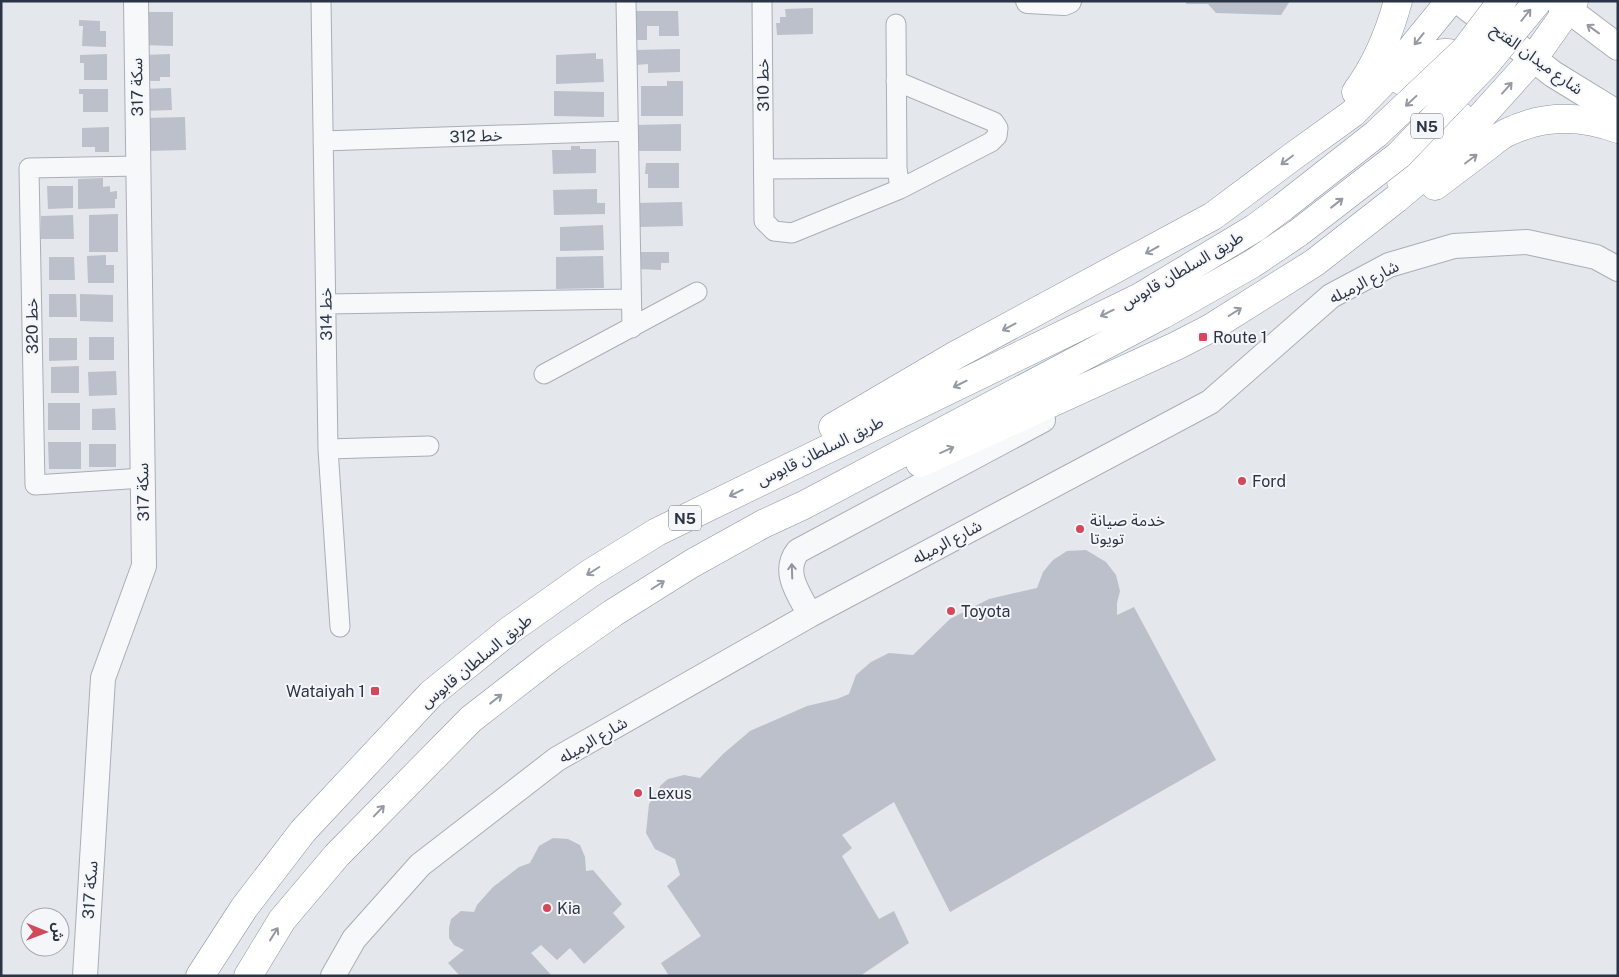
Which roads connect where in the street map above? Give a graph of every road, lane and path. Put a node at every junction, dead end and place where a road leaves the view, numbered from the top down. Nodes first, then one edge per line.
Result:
1 (136, 1) edge
2 (321, 1) edge
3 (626, 1) edge
4 (762, 1) edge
5 (1028, 1) edge
6 (1069, 1) edge
7 (1398, 1) edge
8 (1450, 1) edge
9 (1459, 1) edge
10 (1502, 1) edge
11 (1538, 1) edge
12 (1567, 4) edge
13 (896, 24) dead end
14 (1618, 47) edge
15 (1533, 60) junction
16 (896, 81) junction
17 (1354, 114) junction
18 (1618, 114) edge
19 (1618, 129) edge
20 (628, 131) junction
21 (1318, 138) junction
22 (323, 141) junction
23 (139, 166) junction
24 (897, 168) junction
25 (764, 169) junction
26 (900, 189) junction
27 (1396, 199) junction
28 (1314, 263) junction
29 (1618, 268) edge
30 (697, 292) dead end
31 (631, 300) junction
32 (326, 304) junction
33 (632, 328) junction
34 (1176, 346) junction
35 (544, 374) dead end
36 (429, 446) dead end
37 (328, 449) junction
38 (792, 465) junction
39 (143, 478) junction
40 (804, 505) junction
41 (810, 615) junction
42 (340, 627) dead end
43 (84, 976) edge
44 (200, 976) edge
45 (248, 976) edge
46 (333, 976) edge

1 - 23 street, سكة 317
2 - 22 street, خط 314
3 - 20 street
4 - 25 street, خط 310
5 - 6 street
7 - 21 highway
8 -> 17 highway
9 - 15 main road, شارع ميدان الفتح
10 -> 38 highway, طريق السلطان قابوس / N5, bridge
40 -> 11 highway, طريق السلطان قابوس / N5, bridge
14 -> 12 main road
12 - 15 highway
13 - 16 street
15 - 18 main road, شارع ميدان الفتح
27 -> 15 highway
16 - 24 street
16 - 26 street
17 - 21 highway
17 - 27 highway
28 -> 19 highway
20 - 22 street, خط 312
20 - 31 street
21 -> 38 highway
22 - 32 street, خط 314
23 - 39 street, سكة 317
23 - 39 street, خط 320
24 - 25 street
24 - 26 street
25 - 26 street, خط 310
27 - 28 highway
34 -> 28 highway
29 - 41 street, شارع الرميله
30 - 33 street
31 - 32 street
31 - 33 street
32 - 37 street, خط 314
33 - 35 street
40 -> 34 highway
41 -> 34 street
36 - 37 street
37 - 42 street, خط 314
38 -> 44 highway, طريق السلطان قابوس / N5
39 - 43 street, سكة 317
45 -> 40 highway, طريق السلطان قابوس / N5
41 - 46 street, شارع الرميله

